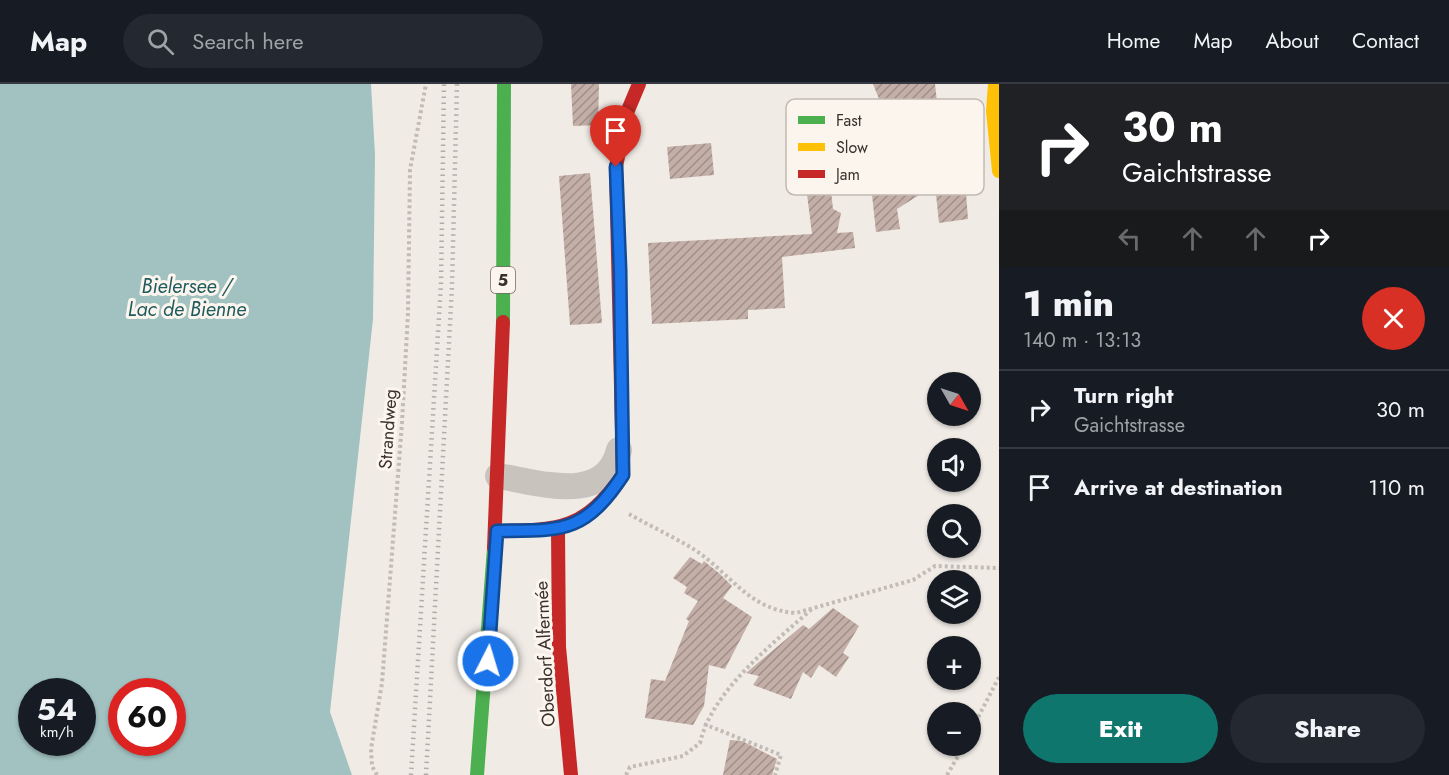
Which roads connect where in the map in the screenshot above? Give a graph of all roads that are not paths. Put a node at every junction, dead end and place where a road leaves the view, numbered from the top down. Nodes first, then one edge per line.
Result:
1 (504, 84) edge
2 (639, 84) edge
3 (995, 84) edge
4 (999, 171) edge
5 (623, 432) junction
6 (498, 476) junction
7 (558, 530) junction
8 (497, 531) junction
9 (477, 775) edge
10 (571, 775) edge

1 - 6 street, 5
2 - 5 street
3 - 4 street
5 - 6 street
5 - 7 street
6 - 8 street, 5
7 - 8 street
7 - 10 street, Oberdorf Alfermée
8 - 9 street, 5

